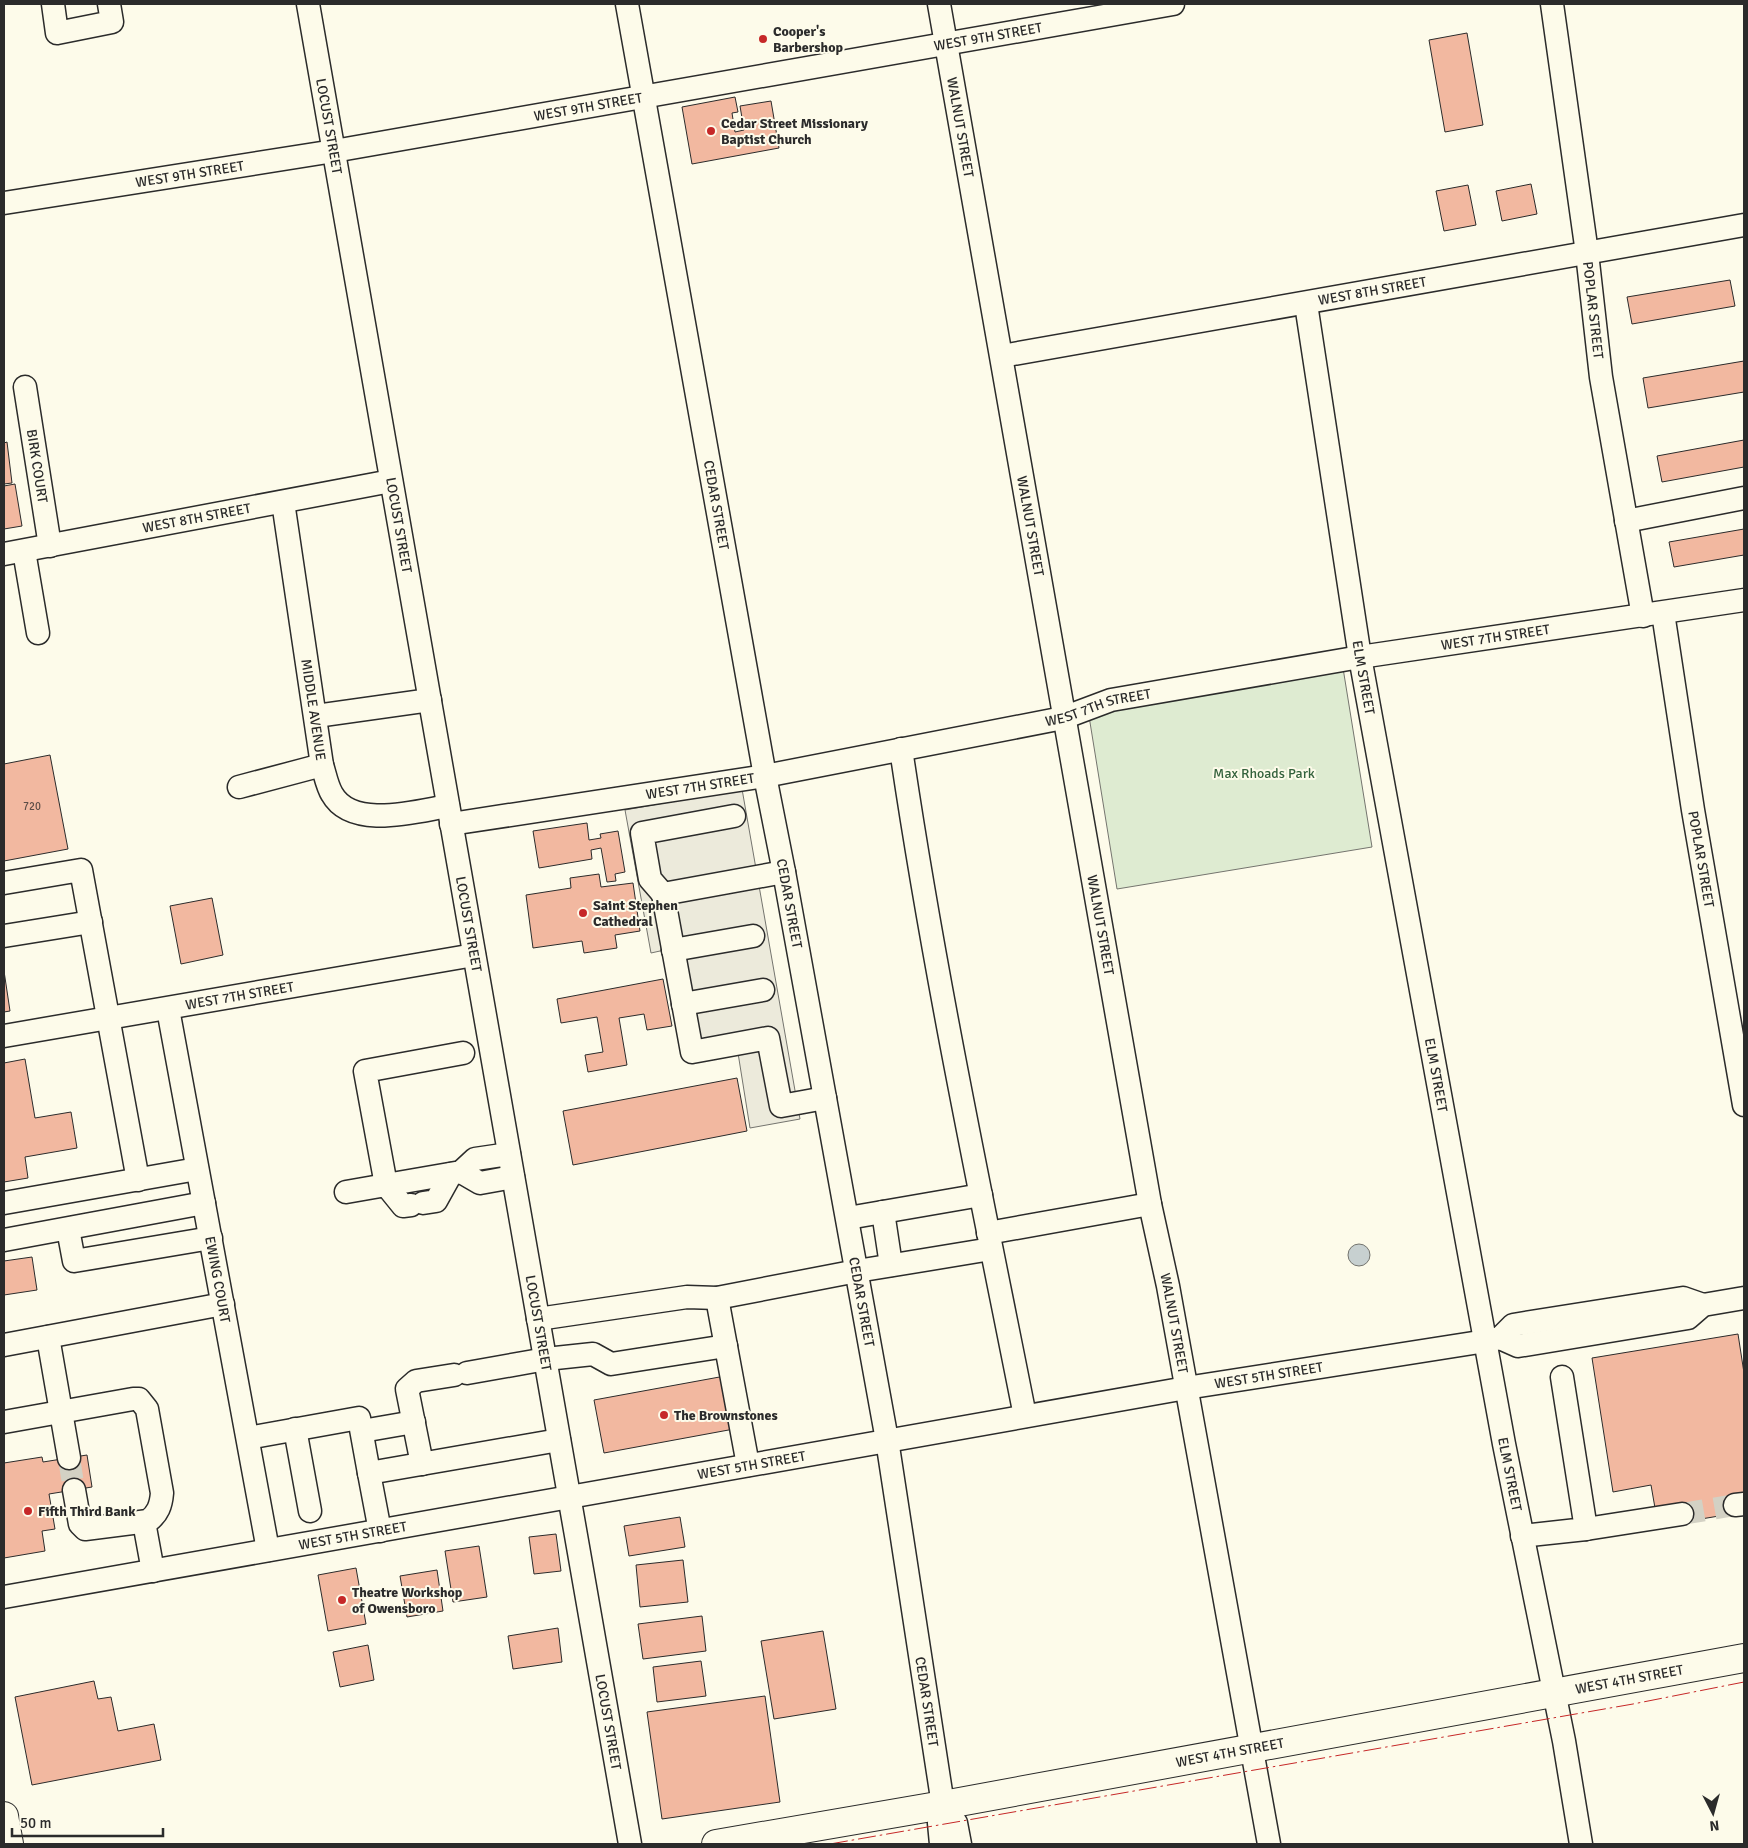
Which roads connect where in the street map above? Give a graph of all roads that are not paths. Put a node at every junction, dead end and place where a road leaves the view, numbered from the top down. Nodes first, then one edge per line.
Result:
1 (53, 4) edge
2 (109, 4) edge
3 (308, 4) edge
4 (627, 4) edge
5 (939, 4) edge
6 (1173, 4) edge
7 (1552, 4) edge
8 (1126, 8) edge
9 (945, 43) junction
10 (643, 96) junction
11 (334, 151) junction
12 (4, 203) edge
13 (1744, 225) edge
14 (1587, 254) junction
15 (1306, 304) junction
16 (1002, 356) junction
17 (25, 387) dead end
18 (391, 481) junction
19 (1744, 498) edge
20 (283, 502) junction
21 (1626, 521) junction
22 (50, 546) junction
23 (14, 552) edge
24 (1744, 600) edge
25 (1653, 614) junction
26 (38, 633) dead end
27 (1360, 657) junction
28 (430, 700) junction
29 (316, 716) junction
30 (1063, 718) junction
31 (901, 750) junction
32 (322, 765) junction
33 (765, 776) junction
34 (238, 787) dead end
35 (450, 815) junction
36 (734, 816) dead end
37 (784, 872) junction
38 (4, 883) edge
39 (663, 894) junction
40 (91, 922) junction
41 (4, 936) edge
42 (754, 936) dead end
43 (673, 950) junction
44 (474, 955) junction
45 (764, 990) dead end
46 (683, 1004) junction
47 (168, 1009) junction
48 (108, 1019) junction
49 (4, 1036) edge
50 (463, 1053) dead end
51 (825, 1098) junction
52 (1744, 1105) edge
53 (509, 1154) junction
54 (197, 1169) junction
55 (456, 1173) junction
56 (513, 1177) junction
57 (138, 1180) junction
58 (386, 1185) junction
59 (346, 1192) dead end
60 (981, 1195) junction
61 (4, 1203) edge
62 (204, 1203) junction
63 (1150, 1204) junction
64 (883, 1212) junction
65 (848, 1218) junction
66 (68, 1228) junction
67 (211, 1238) junction
68 (4, 1240) edge
69 (990, 1241) junction
70 (891, 1265) junction
71 (857, 1270) junction
72 (717, 1298) junction
73 (1744, 1298) edge
74 (223, 1304) junction
75 (538, 1319) junction
76 (48, 1337) junction
77 (1493, 1340) junction
78 (4, 1345) edge
79 (726, 1346) junction
80 (546, 1359) junction
81 (1562, 1377) dead end
82 (1186, 1388) junction
83 (60, 1412) junction
84 (1025, 1416) junction
85 (4, 1422) edge
86 (414, 1422) junction
87 (295, 1429) junction
88 (362, 1431) junction
89 (248, 1438) junction
90 (559, 1440) junction
91 (887, 1440) junction
92 (69, 1458) tunnel mouth
93 (422, 1464) junction
94 (748, 1465) junction
95 (369, 1473) junction
96 (74, 1490) tunnel mouth
97 (569, 1497) junction
98 (310, 1511) dead end
99 (1682, 1514) tunnel mouth
100 (144, 1522) junction
101 (1586, 1529) junction
102 (380, 1530) junction
103 (1522, 1536) junction
104 (268, 1550) junction
105 (153, 1571) junction
106 (4, 1597) edge
107 (1744, 1658) edge
108 (1554, 1692) junction
109 (1252, 1747) junction
110 (943, 1805) junction
111 (4, 1816) edge
112 (9, 1844) edge
113 (630, 1844) edge
114 (716, 1844) edge
115 (941, 1844) edge
116 (960, 1844) edge
117 (1269, 1844) edge
118 (1581, 1844) edge

1 - 2 street
3 - 11 street, LOCUST STREET
4 - 10 street, CEDAR STREET
5 - 9 street, WALNUT STREET
6 - 8 street, WEST 9TH STREET
7 - 14 street, POPLAR STREET
8 - 9 street, WEST 9TH STREET
9 - 10 street, WEST 9TH STREET
9 - 16 street, WALNUT STREET
10 - 11 street, WEST 9TH STREET
10 - 33 street, CEDAR STREET
11 - 12 street, WEST 9TH STREET
11 - 18 street, LOCUST STREET
13 - 14 street, WEST 8TH STREET
14 - 15 street, WEST 8TH STREET
14 - 21 street, POPLAR STREET
15 - 16 street, WEST 8TH STREET
15 - 27 street, ELM STREET
16 - 30 street, WALNUT STREET
17 - 22 street, BIRK COURT
18 - 20 street, WEST 8TH STREET
18 - 28 street, LOCUST STREET
19 - 21 street
20 - 22 street, WEST 8TH STREET
20 - 29 street, MIDDLE AVENUE
21 - 25 street, POPLAR STREET
22 - 23 street, WEST 8TH STREET
23 - 26 street
24 - 25 street, WEST 7TH STREET
25 - 27 street, WEST 7TH STREET
25 - 52 street, POPLAR STREET
27 - 30 street, WEST 7TH STREET
27 - 77 street, ELM STREET
28 - 29 street
28 - 35 street, LOCUST STREET
29 - 32 street, MIDDLE AVENUE
30 - 31 street, WEST 7TH STREET
30 - 63 street, WALNUT STREET
31 - 33 street, WEST 7TH STREET
31 - 60 street
32 - 34 street
32 - 35 street, MIDDLE AVENUE
33 - 35 street, WEST 7TH STREET
33 - 37 street, CEDAR STREET
35 - 44 street, LOCUST STREET
36 - 39 street
37 - 39 street
37 - 51 street, CEDAR STREET
38 - 40 street
39 - 43 street
40 - 41 street
40 - 48 street
42 - 43 street
43 - 46 street
44 - 47 street, WEST 7TH STREET
44 - 53 street, LOCUST STREET
45 - 46 street
46 - 51 street
47 - 48 street, WEST 7TH STREET
47 - 54 street, EWING COURT
48 - 49 street, WEST 7TH STREET
48 - 57 street
50 - 58 street
51 - 65 street, CEDAR STREET
53 - 55 street
53 - 56 street, LOCUST STREET
54 - 57 street
54 - 62 street, EWING COURT
55 - 56 street
55 - 58 street
55 - 58 street
56 - 75 street, LOCUST STREET
57 - 61 street
58 - 59 street
60 - 64 street
60 - 69 street
62 - 66 street
62 - 67 street, EWING COURT
63 - 69 street
63 - 82 street, WALNUT STREET
64 - 65 street
64 - 70 street
65 - 71 street, CEDAR STREET
66 - 67 street
66 - 68 street
67 - 74 street, EWING COURT
69 - 70 street
69 - 84 street
70 - 71 street
71 - 72 street
71 - 91 street, CEDAR STREET
72 - 75 street
72 - 79 street
73 - 77 street, WEST 5TH STREET
74 - 76 street
74 - 89 street, EWING COURT
75 - 80 street, LOCUST STREET
76 - 78 street
76 - 83 street
77 - 82 street, WEST 5TH STREET
77 - 103 street, ELM STREET
79 - 80 street
79 - 94 street
80 - 86 street
80 - 90 street, LOCUST STREET
81 - 101 street
82 - 84 street, WEST 5TH STREET
82 - 109 street, WALNUT STREET
83 - 85 street
83 - 92 street
83 - 100 street
84 - 91 street, WEST 5TH STREET
86 - 88 street
86 - 93 street
87 - 88 street
87 - 89 street
87 - 98 street
88 - 95 street
89 - 104 street, EWING COURT
90 - 93 street
90 - 97 street, LOCUST STREET
91 - 94 street, WEST 5TH STREET
91 - 110 street, CEDAR STREET
93 - 95 street
94 - 97 street, WEST 5TH STREET
95 - 102 street
96 - 100 street
97 - 102 street, WEST 5TH STREET
97 - 113 street, LOCUST STREET
99 - 101 street
100 - 105 street
101 - 103 street
102 - 104 street, WEST 5TH STREET
103 - 108 street, ELM STREET
104 - 105 street, WEST 5TH STREET
105 - 106 street, WEST 5TH STREET
107 - 108 main road, WEST 4TH STREET
108 - 109 main road, WEST 4TH STREET
108 - 118 street, ELM STREET
109 - 110 main road, WEST 4TH STREET
109 - 117 street, WALNUT STREET
110 - 114 main road, WEST 4TH STREET
110 - 115 street, CEDAR STREET
110 - 116 street, CEDAR STREET
111 - 112 main road

